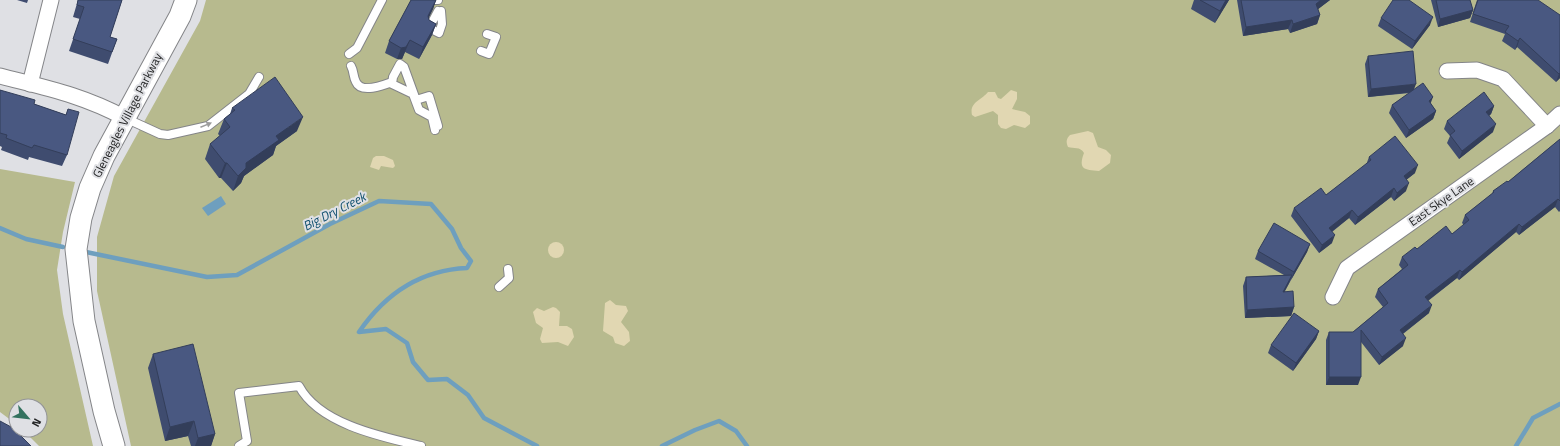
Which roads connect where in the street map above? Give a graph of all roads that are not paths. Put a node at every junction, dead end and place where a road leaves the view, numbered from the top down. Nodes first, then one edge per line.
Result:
1 (51, 0) edge
2 (186, 0) edge
3 (382, 0) edge
4 (435, 0) edge
5 (438, 0) edge
6 (487, 34) dead end
7 (481, 51) dead end
8 (348, 54) dead end
9 (351, 66) dead end
10 (1447, 71) dead end
11 (0, 76) edge
12 (259, 77) dead end
13 (392, 82) junction
14 (30, 84) junction
15 (1560, 114) edge
16 (124, 118) junction
17 (1547, 126) junction
18 (508, 268) dead end
19 (500, 287) dead end
20 (1333, 297) dead end
21 (114, 446) edge
22 (239, 446) edge
23 (421, 446) edge

1 - 14 street
2 - 16 street, Gleneagles Village Parkway
3 - 8 lane
4 - 5 lane
6 - 7 lane
9 - 13 lane
10 - 17 street
11 - 14 street
16 -> 12 lane
13 - 13 lane
14 - 16 street
15 - 17 street, East Skye Lane
16 - 21 street, Gleneagles Village Parkway
17 - 20 street, East Skye Lane
18 - 19 lane
22 - 23 lane

